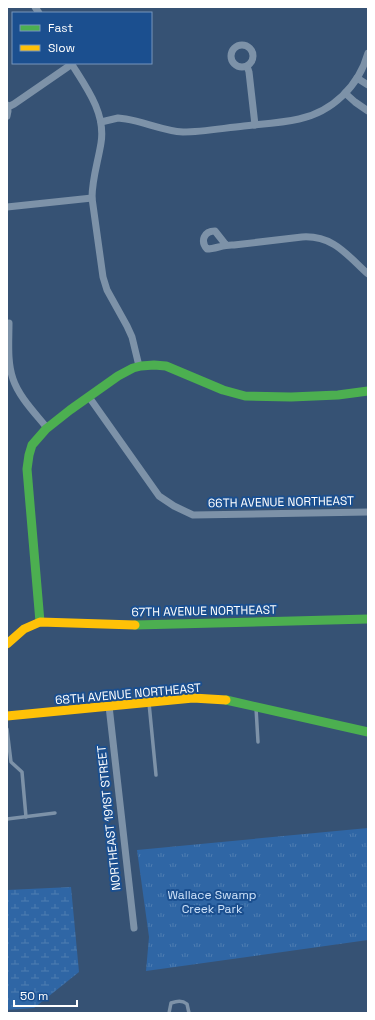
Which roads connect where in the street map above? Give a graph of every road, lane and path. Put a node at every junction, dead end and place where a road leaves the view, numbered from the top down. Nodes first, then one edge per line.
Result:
1 (368, 53) edge
2 (70, 64) edge
3 (72, 64) edge
4 (247, 66) dead end
5 (357, 78) junction
6 (368, 85) edge
7 (345, 93) junction
8 (7, 106) edge
9 (368, 111) edge
10 (7, 116) edge
11 (101, 122) junction
12 (255, 124) junction
13 (92, 198) junction
14 (7, 207) edge
15 (226, 245) dead end
16 (368, 274) edge
17 (9, 323) dead end
18 (139, 366) junction
19 (368, 391) edge
20 (89, 397) junction
21 (47, 428) junction
22 (368, 512) edge
23 (368, 619) edge
24 (40, 622) junction
25 (7, 644) edge
26 (149, 702) junction
27 (109, 706) junction
28 (256, 707) junction
29 (7, 716) edge
30 (7, 729) edge
31 (368, 732) edge
32 (258, 742) dead end
33 (156, 775) dead end
34 (55, 813) dead end
35 (26, 817) junction
36 (7, 819) edge
37 (134, 928) dead end
38 (169, 1013) edge
39 (190, 1013) edge

1 - 5 street
2 - 8 street
3 - 11 street
4 - 12 street
5 - 6 street
5 - 7 street
7 - 9 street
7 - 12 street
8 - 10 street
11 - 12 street
11 - 13 street
13 - 14 street
13 - 18 street
15 - 16 street
17 - 21 street
18 - 19 street
18 - 20 street
20 - 21 street
20 - 22 street, 66TH AVENUE NORTHEAST
21 - 24 street
23 - 24 street, 67TH AVENUE NORTHEAST
24 - 25 street
26 - 27 street, 68TH AVENUE NORTHEAST
26 - 28 street, 68TH AVENUE NORTHEAST
26 - 33 lane
27 - 29 street, 68TH AVENUE NORTHEAST
27 - 37 street, NORTHEAST 191ST STREET
28 - 31 street, 68TH AVENUE NORTHEAST
28 - 32 lane
30 - 35 lane
34 - 35 lane
35 - 36 lane
38 - 39 lane

